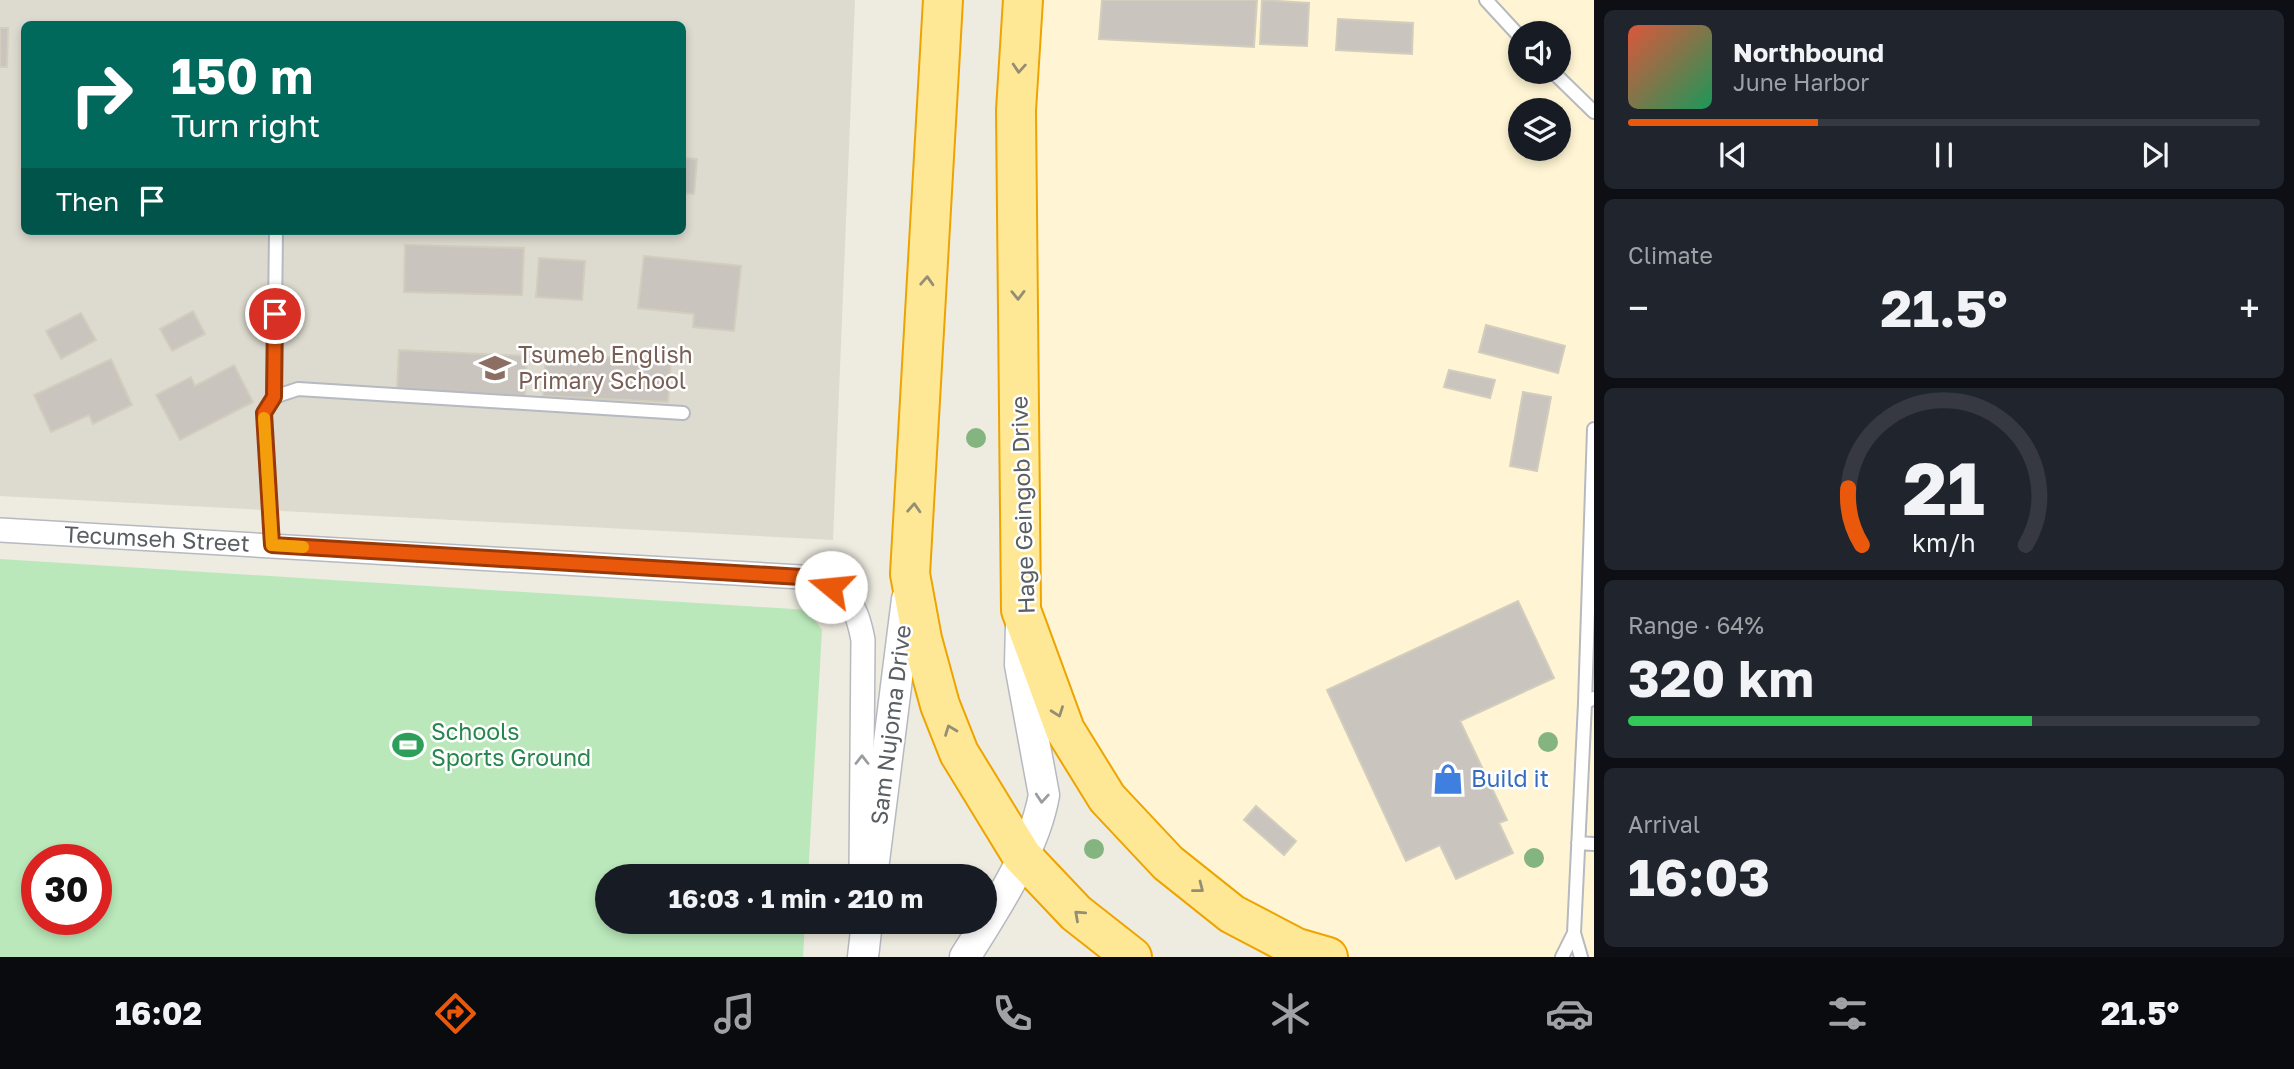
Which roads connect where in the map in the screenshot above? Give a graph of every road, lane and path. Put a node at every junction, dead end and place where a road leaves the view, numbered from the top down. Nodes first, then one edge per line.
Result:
1 (943, 0) edge
2 (1023, 0) edge
3 (1486, 0) edge
4 (1508, 24) edge
5 (1565, 84) edge
6 (1594, 112) edge
7 (276, 235) edge
8 (274, 397) junction
9 (683, 413) dead end
10 (1594, 429) edge
11 (0, 530) edge
12 (272, 545) junction
13 (910, 574) junction
14 (1021, 610) junction
15 (1589, 700) edge
16 (1578, 844) junction
17 (1594, 844) edge
18 (1022, 856) junction
19 (861, 864) edge
20 (874, 864) edge
21 (1574, 933) junction
22 (860, 934) edge
23 (865, 934) edge
24 (861, 957) edge
25 (965, 957) edge
26 (1132, 957) edge
27 (1328, 957) edge
28 (1562, 957) edge
29 (1581, 957) edge

13 -> 1 highway
2 -> 14 highway, Hage Geingob Drive
3 - 4 lane
5 - 6 lane
7 - 8 lane
8 - 9 lane
8 - 12 lane
10 - 15 lane
11 - 12 street, Tecumseh Street
19 -> 12 street, Tecumseh Street
18 -> 13 highway
13 - 20 street, Sam Nujoma Drive
14 -> 18 street
14 -> 27 highway, Hage Geingob Drive
15 - 16 lane
16 - 17 lane
16 - 21 lane
18 - 25 street
26 -> 18 highway
21 - 28 lane
21 - 29 lane
22 - 24 street
23 - 24 street

